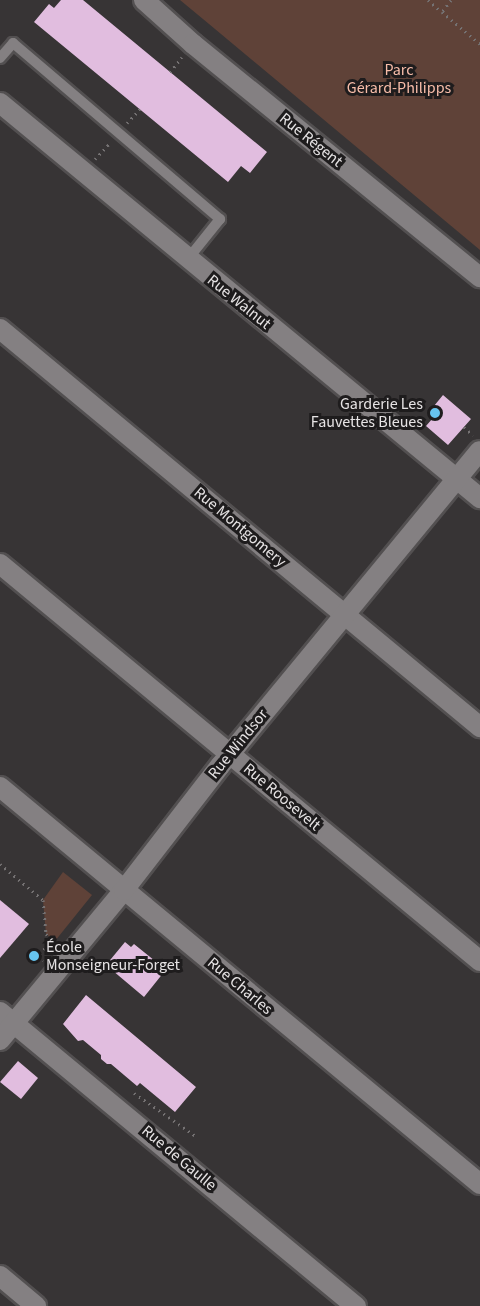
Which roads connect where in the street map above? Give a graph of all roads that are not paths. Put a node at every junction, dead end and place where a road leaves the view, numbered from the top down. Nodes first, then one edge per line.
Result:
1 (144, 0) edge
2 (0, 58) edge
3 (0, 103) edge
4 (187, 260) junction
5 (480, 277) edge
6 (0, 328) edge
7 (477, 444) edge
8 (458, 478) junction
9 (480, 498) edge
10 (0, 564) edge
11 (345, 614) junction
12 (480, 727) edge
13 (230, 754) junction
14 (0, 787) edge
15 (124, 890) junction
16 (480, 961) edge
17 (7, 1017) edge
18 (0, 1040) edge
19 (480, 1184) edge
20 (0, 1276) edge
21 (36, 1306) edge
22 (356, 1306) edge

1 - 5 street, Rue Régent
2 - 4 lane
3 - 4 street, Rue Walnut
4 - 8 street, Rue Walnut
6 - 11 street, Rue Montgomery
7 - 8 street, Rue Windsor
8 - 9 street, Rue Walnut
8 - 11 street, Rue Windsor
10 - 13 street, Rue Roosevelt
11 - 12 street, Rue Montgomery
11 - 13 street, Rue Windsor
13 - 15 street, Rue Windsor
13 - 16 street, Rue Roosevelt
14 - 15 street, Rue Charles
15 - 17 street, Rue Windsor
15 - 19 street, Rue Charles
17 - 18 street, Rue Windsor
17 - 22 street, Rue de Gaulle
20 - 21 street

